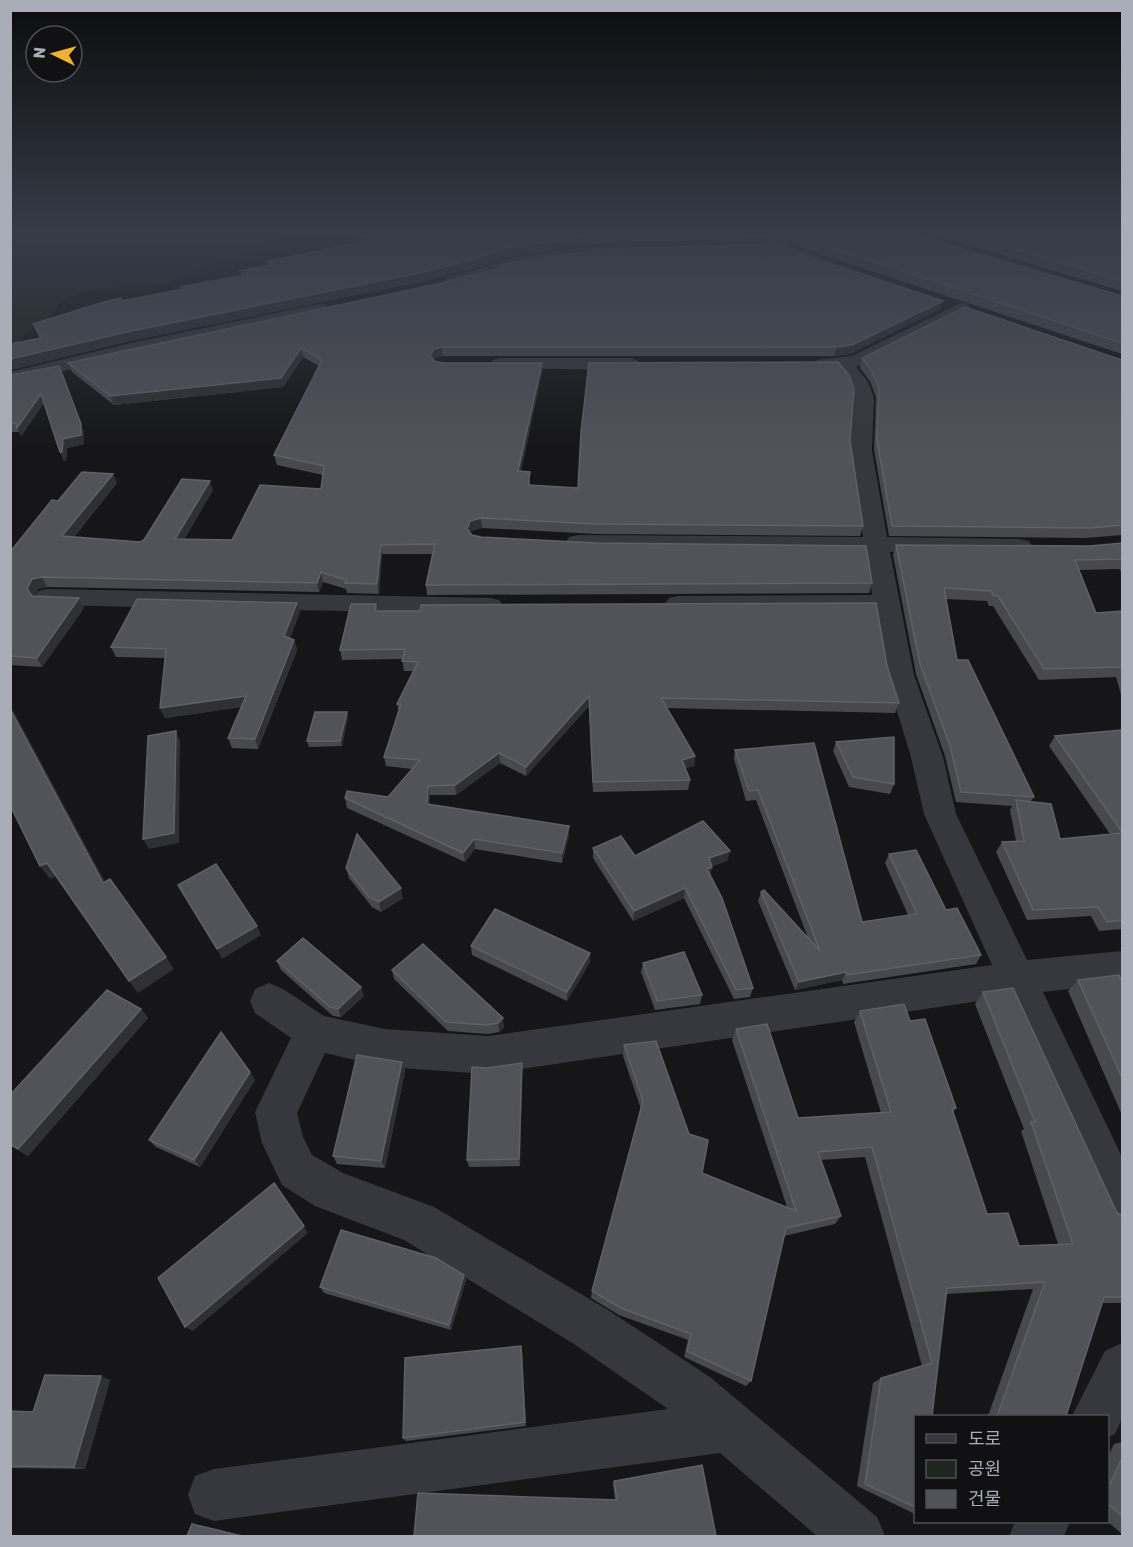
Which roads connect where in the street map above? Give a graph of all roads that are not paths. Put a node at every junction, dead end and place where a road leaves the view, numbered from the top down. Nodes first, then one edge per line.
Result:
1 (948, 304) edge
2 (342, 305) edge
3 (961, 308) junction
4 (982, 316) edge
5 (842, 363) junction
6 (479, 364) edge
7 (645, 364) edge
8 (811, 364) edge
9 (10, 378) edge
10 (550, 540) edge
11 (876, 545) junction
12 (1038, 546) edge
13 (47, 597) edge
14 (886, 603) junction
15 (648, 604) edge
16 (517, 605) edge
17 (1122, 967) edge
18 (1017, 978) junction
19 (269, 1001) dead end
20 (315, 1032) junction
21 (1122, 1204) edge
22 (1122, 1368) edge
23 (1098, 1415) edge
24 (729, 1426) junction
25 (214, 1495) dead end
26 (858, 1536) edge

1 - 3 street
2 - 9 street
3 - 4 street
3 - 5 street
5 - 8 street
5 - 11 street
6 - 7 street
10 - 11 street
11 - 12 street
11 - 14 street
13 - 16 street
14 - 15 street
14 - 18 street
17 - 18 street
18 - 20 street
18 - 21 street
19 - 20 street
20 - 24 street
22 - 23 street
24 - 25 street
24 - 26 street

